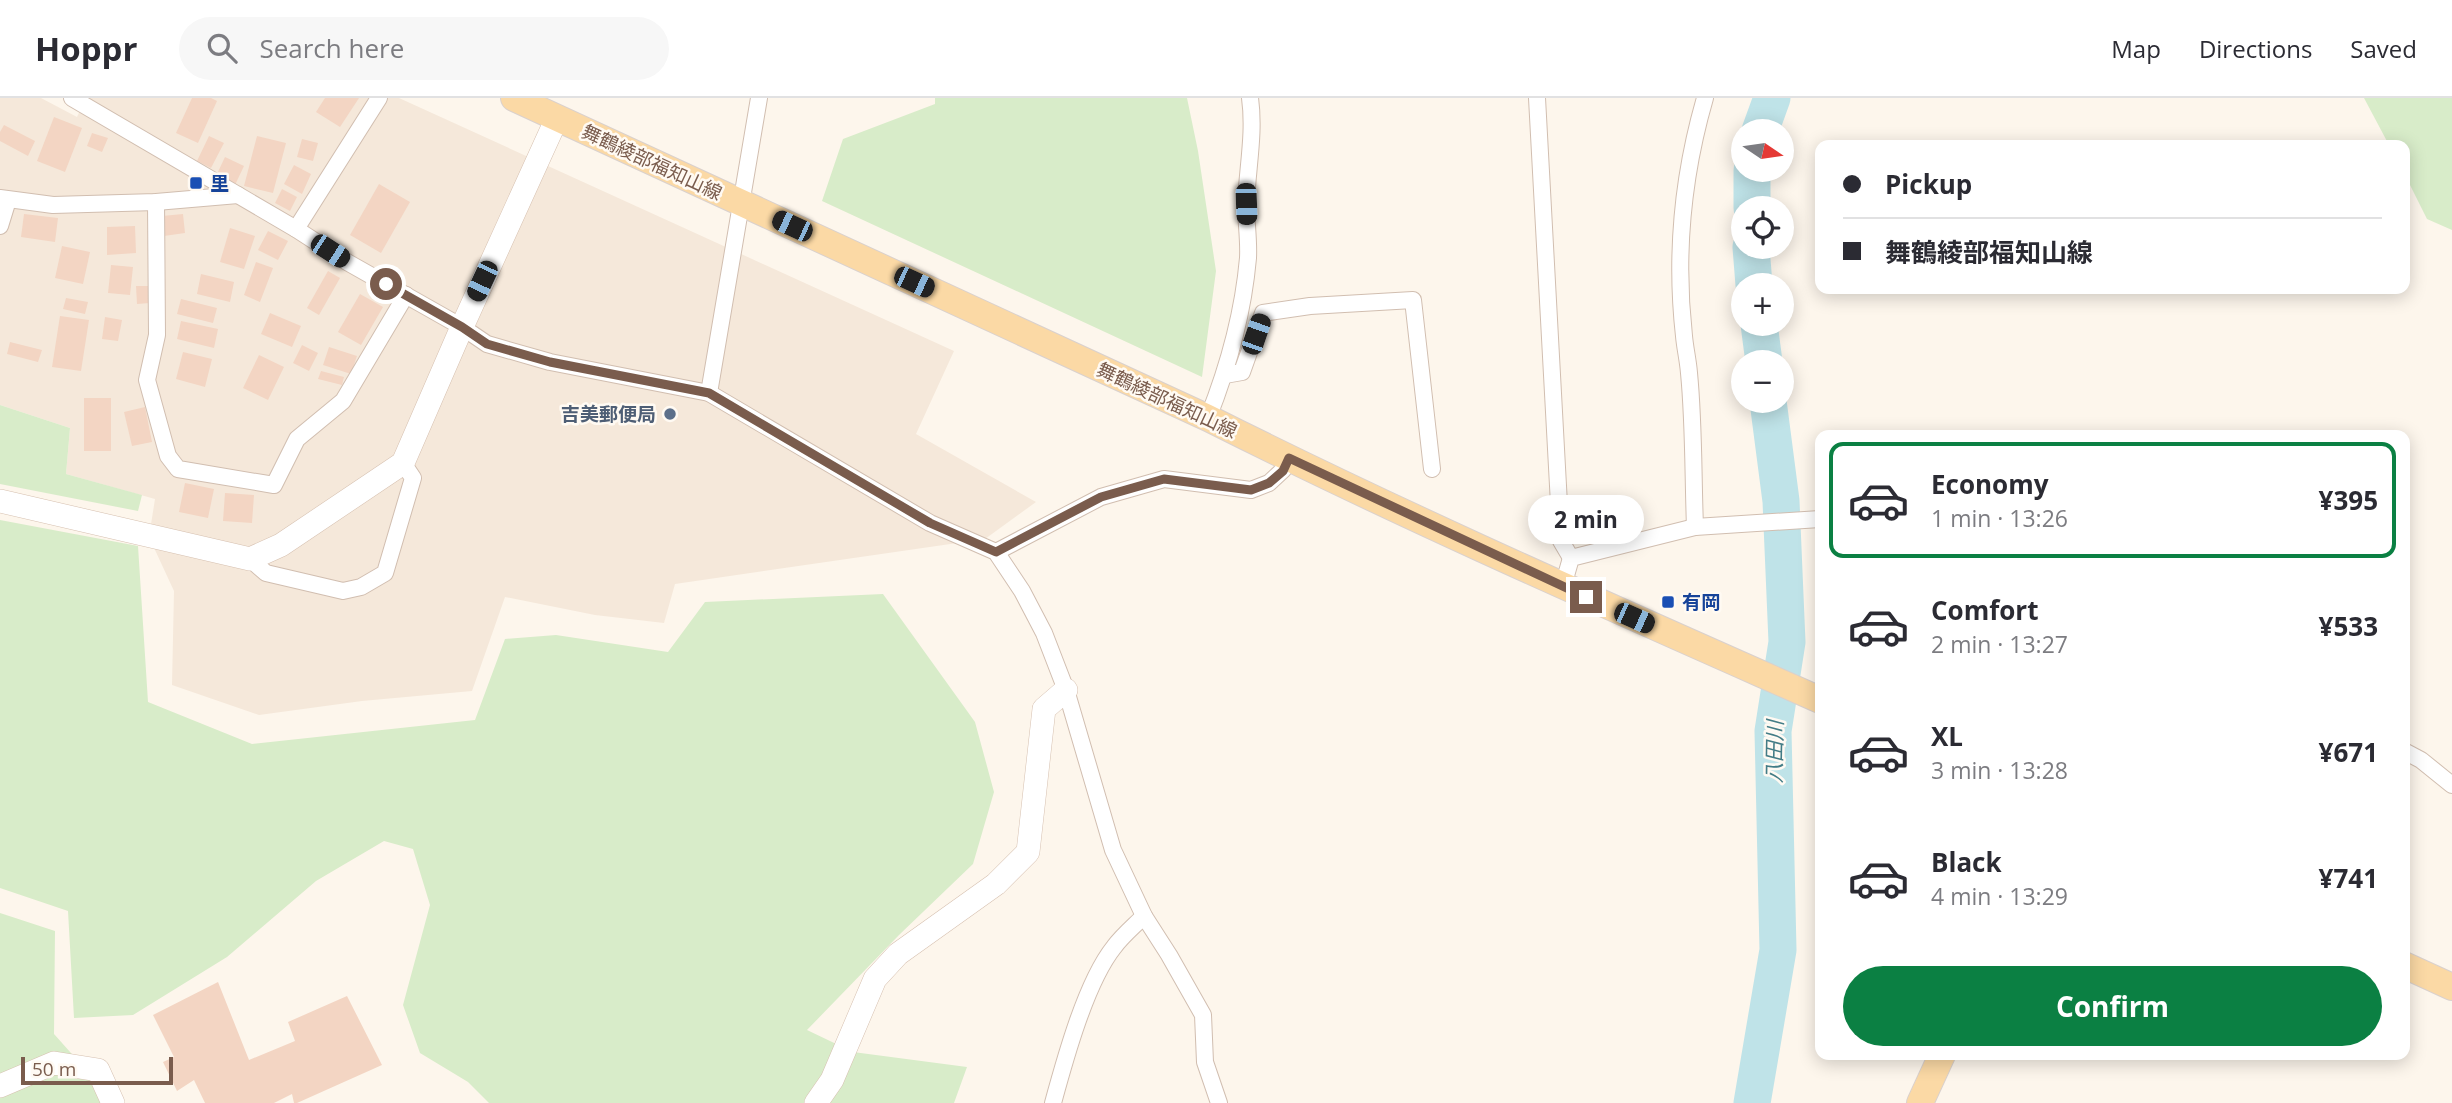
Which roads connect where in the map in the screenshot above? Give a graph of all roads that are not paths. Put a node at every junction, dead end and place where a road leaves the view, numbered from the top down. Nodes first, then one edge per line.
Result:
1 (72, 98) edge
2 (379, 98) edge
3 (514, 98) edge
4 (759, 98) edge
5 (1250, 98) edge
6 (1538, 98) edge
7 (1705, 98) edge
8 (557, 118) junction
9 (238, 195) junction
10 (4, 199) edge
11 (156, 202) junction
12 (743, 203) junction
13 (0, 226) edge
14 (296, 229) junction
15 (406, 295) junction
16 (462, 327) junction
17 (1225, 375) junction
18 (709, 393) junction
19 (1208, 418) junction
20 (1289, 458) junction
21 (403, 463) junction
22 (1432, 469) dead end
23 (0, 501) edge
24 (1815, 519) edge
25 (1695, 527) junction
26 (996, 552) junction
27 (1571, 558) junction
28 (250, 559) junction
29 (1563, 586) junction
30 (1066, 690) junction
31 (1815, 698) edge
32 (2410, 754) edge
33 (2452, 785) edge
34 (1144, 916) junction
35 (2410, 968) edge
36 (2452, 987) edge
37 (1940, 1060) edge
38 (0, 1086) edge
39 (113, 1103) edge
40 (816, 1103) edge
41 (1053, 1103) edge
42 (1219, 1103) edge
43 (1920, 1103) edge

1 - 9 street
2 - 14 street
3 - 8 main road, 舞鶴綾部福知山線
4 - 12 street
5 - 17 street
6 - 27 street
7 - 25 street
8 - 12 main road, 舞鶴綾部福知山線
8 - 16 street
9 - 11 street
9 - 14 street
10 - 11 street
10 - 13 street
11 - 15 street
12 - 18 street
12 - 19 main road, 舞鶴綾部福知山線
14 - 15 street
15 - 16 street
16 - 18 street
16 - 21 street
17 - 19 street
17 - 22 street
18 - 26 street
19 - 20 main road, 舞鶴綾部福知山線
20 - 26 street
20 - 29 main road, 舞鶴綾部福知山線
21 - 28 street
21 - 28 street
23 - 28 street
24 - 25 street
25 - 27 street
26 - 30 street
27 - 29 street
29 - 31 main road, 舞鶴綾部福知山線
30 - 34 street
30 - 40 street
32 - 33 street
34 - 41 street
34 - 42 street
35 - 36 main road
37 - 43 main road
38 - 39 street

